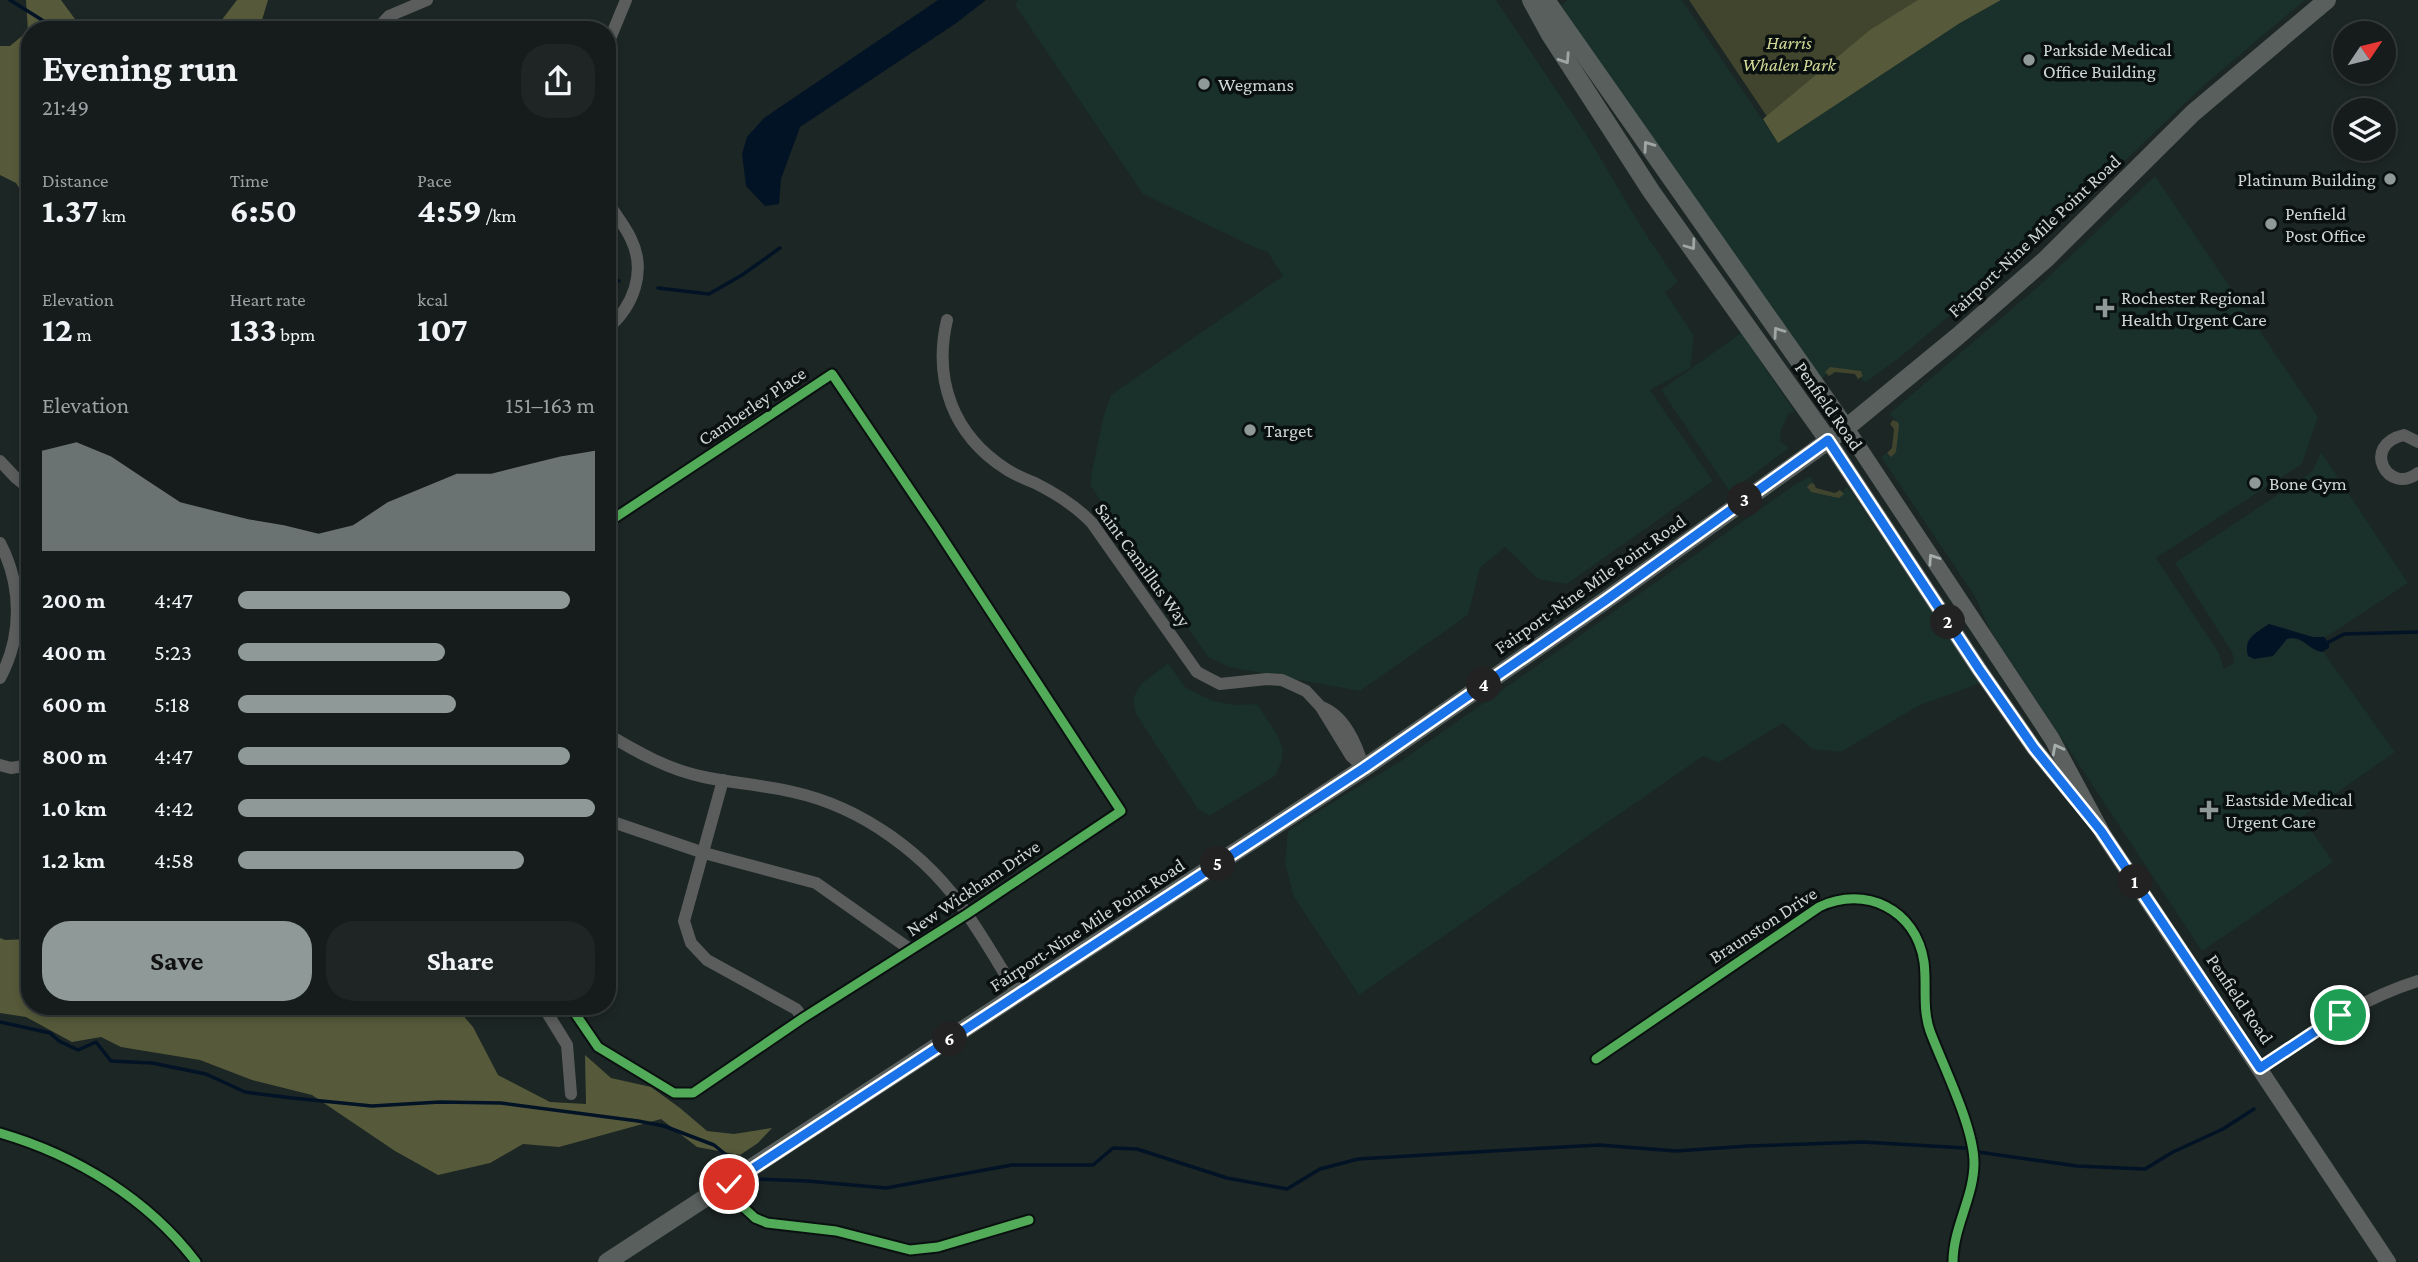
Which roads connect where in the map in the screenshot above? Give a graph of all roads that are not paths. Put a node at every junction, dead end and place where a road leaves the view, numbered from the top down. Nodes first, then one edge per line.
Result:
1 (427, 0) edge
2 (626, 0) edge
3 (1531, 0) edge
4 (1546, 0) edge
5 (2327, 0) edge
6 (384, 21) edge
7 (616, 24) edge
8 (616, 215) edge
9 (616, 320) edge
10 (947, 320) dead end
11 (2418, 426) edge
12 (1846, 428) junction
13 (2404, 435) junction
14 (1828, 440) junction
15 (2418, 442) edge
16 (0, 461) edge
17 (2418, 472) edge
18 (21, 482) edge
19 (616, 517) edge
20 (936, 528) joint
21 (0, 542) edge
22 (0, 678) edge
23 (616, 739) edge
24 (0, 765) edge
25 (21, 766) edge
26 (1364, 768) junction
27 (723, 780) junction
28 (616, 823) edge
29 (2101, 831) junction
30 (704, 853) junction
31 (967, 914) junction
32 (911, 950) junction
33 (2418, 981) edge
34 (1018, 995) junction
35 (549, 1015) edge
36 (576, 1015) edge
37 (803, 1018) junction
38 (1596, 1059) dead end
39 (2260, 1068) junction
40 (571, 1094) dead end
41 (0, 1133) edge
42 (729, 1184) junction
43 (1029, 1220) dead end
44 (196, 1262) edge
45 (607, 1262) edge
46 (1953, 1262) edge
47 (2388, 1262) edge

1 - 6 street
2 - 7 street
3 -> 14 main road, Penfield Road
12 -> 4 main road, Penfield Road
5 - 12 main road, Fairport-Nine Mile Point Road
8 - 9 street
10 - 26 street, Saint Camillus Way
11 - 13 street
12 - 14 main road, Fairport-Nine Mile Point Road
29 -> 12 main road, Penfield Road
13 - 15 street
13 - 17 street
14 - 26 main road, Fairport-Nine Mile Point Road
14 - 29 main road, Penfield Road
16 - 18 street
19 - 20 street, Camberley Place
20 - 31 street, New Wickham Drive
21 - 22 street
23 - 27 street, New Wickham Drive
24 - 25 street
26 - 34 main road, Fairport-Nine Mile Point Road
27 - 30 street
27 - 31 street, New Wickham Drive
28 - 30 street
29 - 39 main road, Penfield Road
30 - 32 street
30 - 37 street
31 - 32 street, New Wickham Drive
31 - 34 street, New Wickham Drive
32 - 37 street, New Wickham Drive
33 - 39 street
34 - 42 main road, Fairport-Nine Mile Point Road
35 - 40 street
36 - 37 street, New Wickham Drive
38 - 46 street, Braunston Drive
39 - 47 main road, Penfield Road
41 - 44 street
42 - 43 street
42 - 45 main road, Fairport-Nine Mile Point Road

